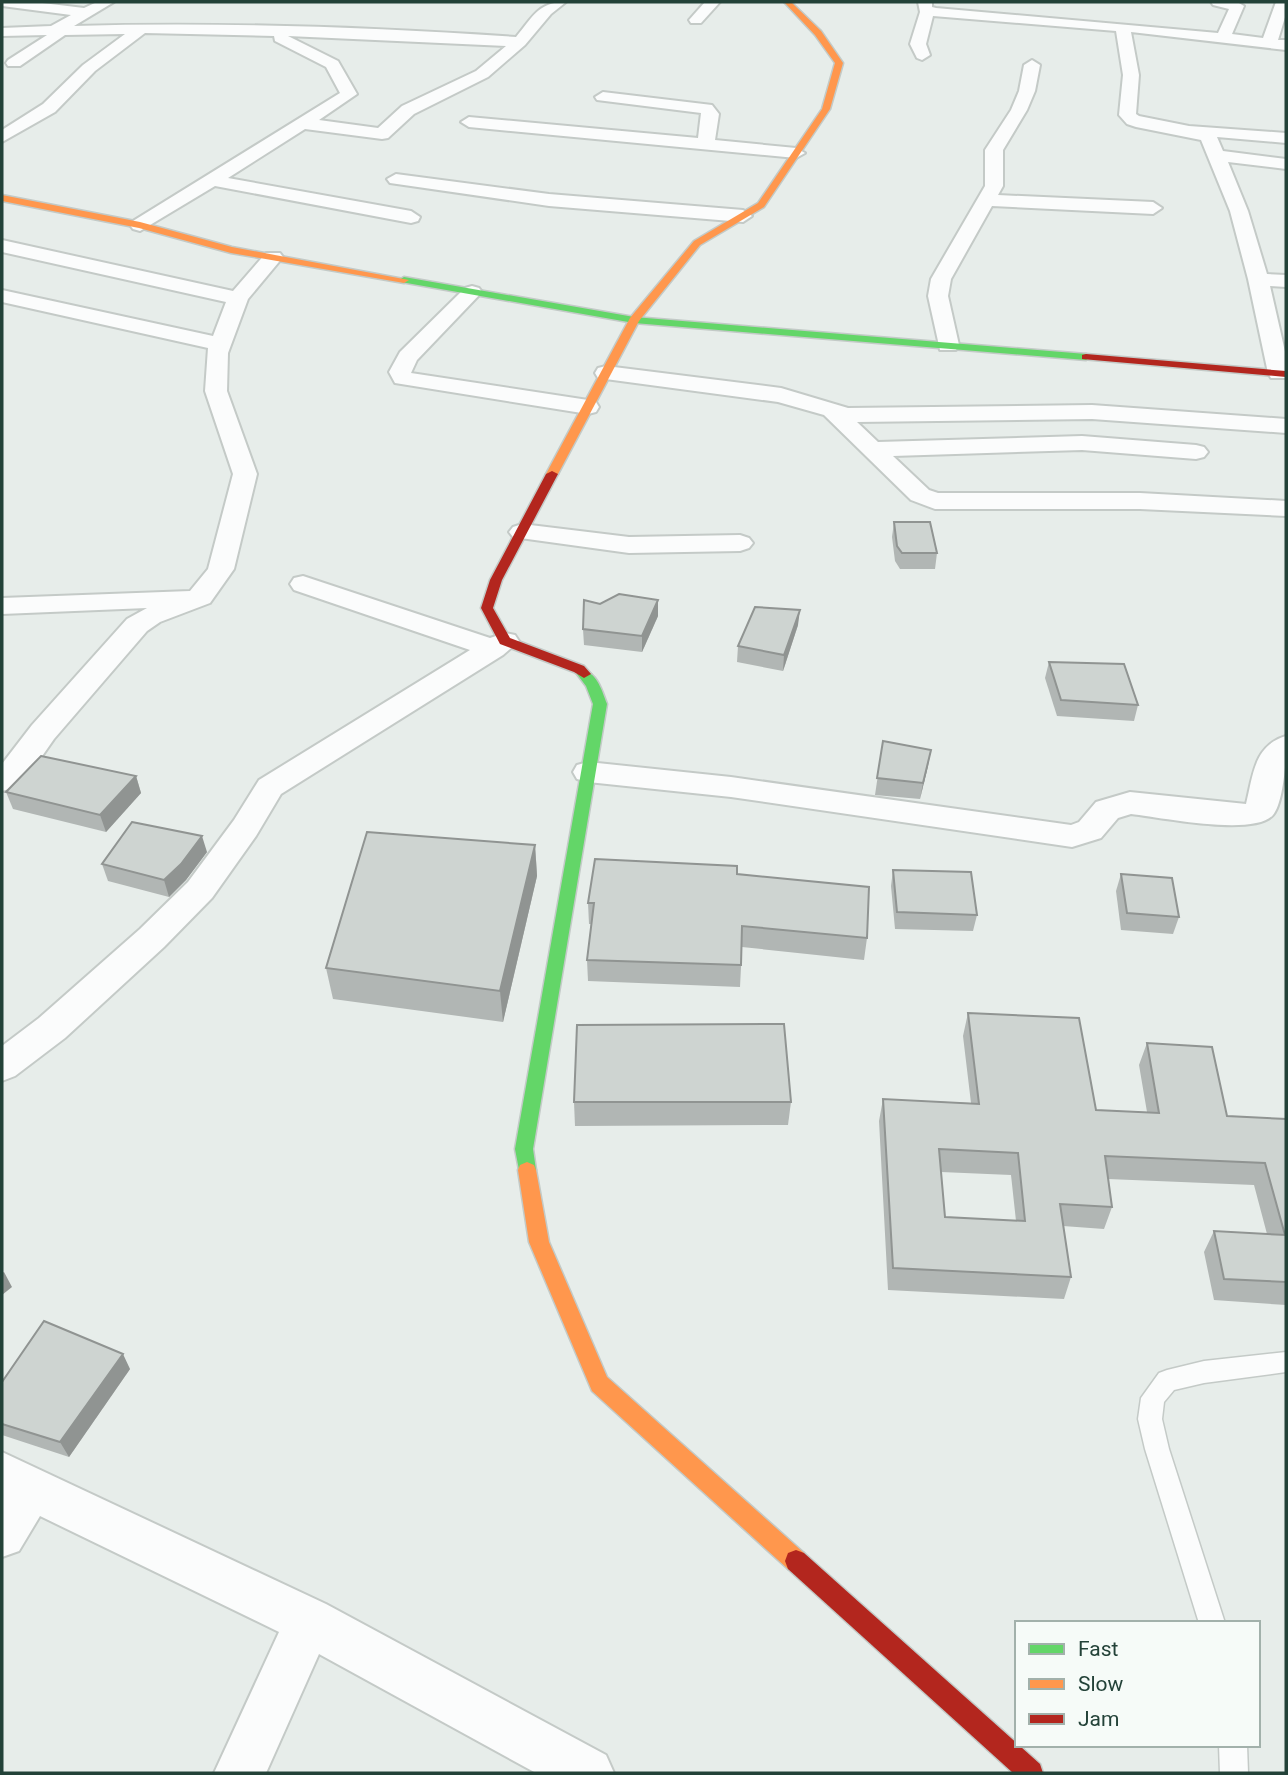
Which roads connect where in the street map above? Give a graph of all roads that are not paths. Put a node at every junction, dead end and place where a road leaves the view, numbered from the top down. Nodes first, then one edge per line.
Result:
1 (2, 2) edge
2 (107, 2) edge
3 (559, 2) edge
4 (713, 2) edge
5 (786, 2) edge
6 (1042, 2) edge
7 (1218, 2) edge
8 (1283, 2) edge
9 (926, 6) edge
10 (88, 13) junction
11 (198, 13) dead end
12 (696, 20) dead end
13 (1042, 20) junction
14 (1123, 27) junction
15 (142, 28) junction
16 (179, 28) junction
17 (55, 30) junction
18 (2, 32) edge
19 (268, 32) junction
20 (1223, 38) junction
21 (520, 43) junction
22 (1269, 43) junction
23 (1286, 45) edge
24 (922, 55) dead end
25 (14, 63) dead end
26 (1032, 65) dead end
27 (603, 97) dead end
28 (469, 122) dead end
29 (301, 123) junction
30 (1192, 130) junction
31 (2, 137) edge
32 (1286, 138) edge
33 (705, 145) junction
34 (796, 153) junction
35 (1217, 156) junction
36 (1286, 164) edge
37 (396, 179) dead end
38 (211, 180) junction
39 (2, 198) edge
40 (986, 200) junction
41 (1153, 208) dead end
42 (743, 216) junction
43 (411, 217) dead end
44 (141, 225) junction
45 (2, 246) edge
46 (272, 257) junction
47 (1258, 279) junction
48 (1286, 281) edge
49 (472, 292) junction
50 (2, 296) edge
51 (238, 298) junction
52 (634, 320) junction
53 (220, 344) junction
54 (948, 345) junction
55 (606, 373) junction
56 (1283, 373) edge
57 (588, 407) junction
58 (834, 413) junction
59 (1286, 426) edge
60 (872, 449) junction
61 (1196, 452) dead end
62 (1286, 509) edge
63 (522, 532) junction
64 (740, 543) dead end
65 (303, 584) dead end
66 (200, 597) junction
67 (2, 606) edge
68 (499, 645) junction
69 (1286, 746) edge
70 (588, 772) junction
71 (2, 781) edge
72 (2, 1066) edge
73 (1286, 1362) edge
74 (17, 1481) edge
75 (2, 1535) edge
76 (309, 1621) junction
77 (1211, 1621) edge
78 (1233, 1747) edge
79 (583, 1772) edge
80 (240, 1773) edge
81 (1031, 1773) edge
82 (1234, 1773) edge

1 - 10 street
2 - 10 street
3 - 21 street
4 - 12 street
5 - 34 street
6 - 13 street
7 - 20 street
8 - 22 street
9 - 13 street
9 - 24 street
10 - 17 street
11 - 16 street
13 - 14 street
14 - 20 street
14 - 30 street
15 - 16 street
15 - 17 street
15 - 31 street
16 - 19 street
17 - 18 street
17 - 25 street
19 - 21 street
19 - 29 street
20 - 22 street
21 - 29 street
22 - 23 street
26 - 40 street
27 - 33 street
28 - 33 street
29 - 38 street
30 - 32 street
30 - 35 street
33 - 34 street
34 - 42 street
35 - 36 street
35 - 47 street
37 - 42 street
38 - 43 street
38 - 44 street
39 - 44 street
40 - 41 street
40 - 54 street
42 - 52 street
44 - 46 street
45 - 51 street
46 - 49 street
46 - 51 street
47 - 48 street
47 - 56 street
49 - 52 street
49 - 57 street
50 - 53 street
51 - 53 street
52 - 54 street
52 - 55 street
53 - 66 street
54 - 56 street
55 - 57 street
55 - 58 street
57 - 63 street
58 - 59 street
58 - 60 street
60 - 61 street
60 - 62 street
63 - 64 street
63 - 68 street
65 - 68 street
66 - 67 street
66 - 71 street
68 - 70 street
68 - 72 street
69 - 70 street
70 - 81 street
73 - 77 lane
74 - 75 street
74 - 76 street
76 - 79 street
76 - 80 street
78 - 82 lane

